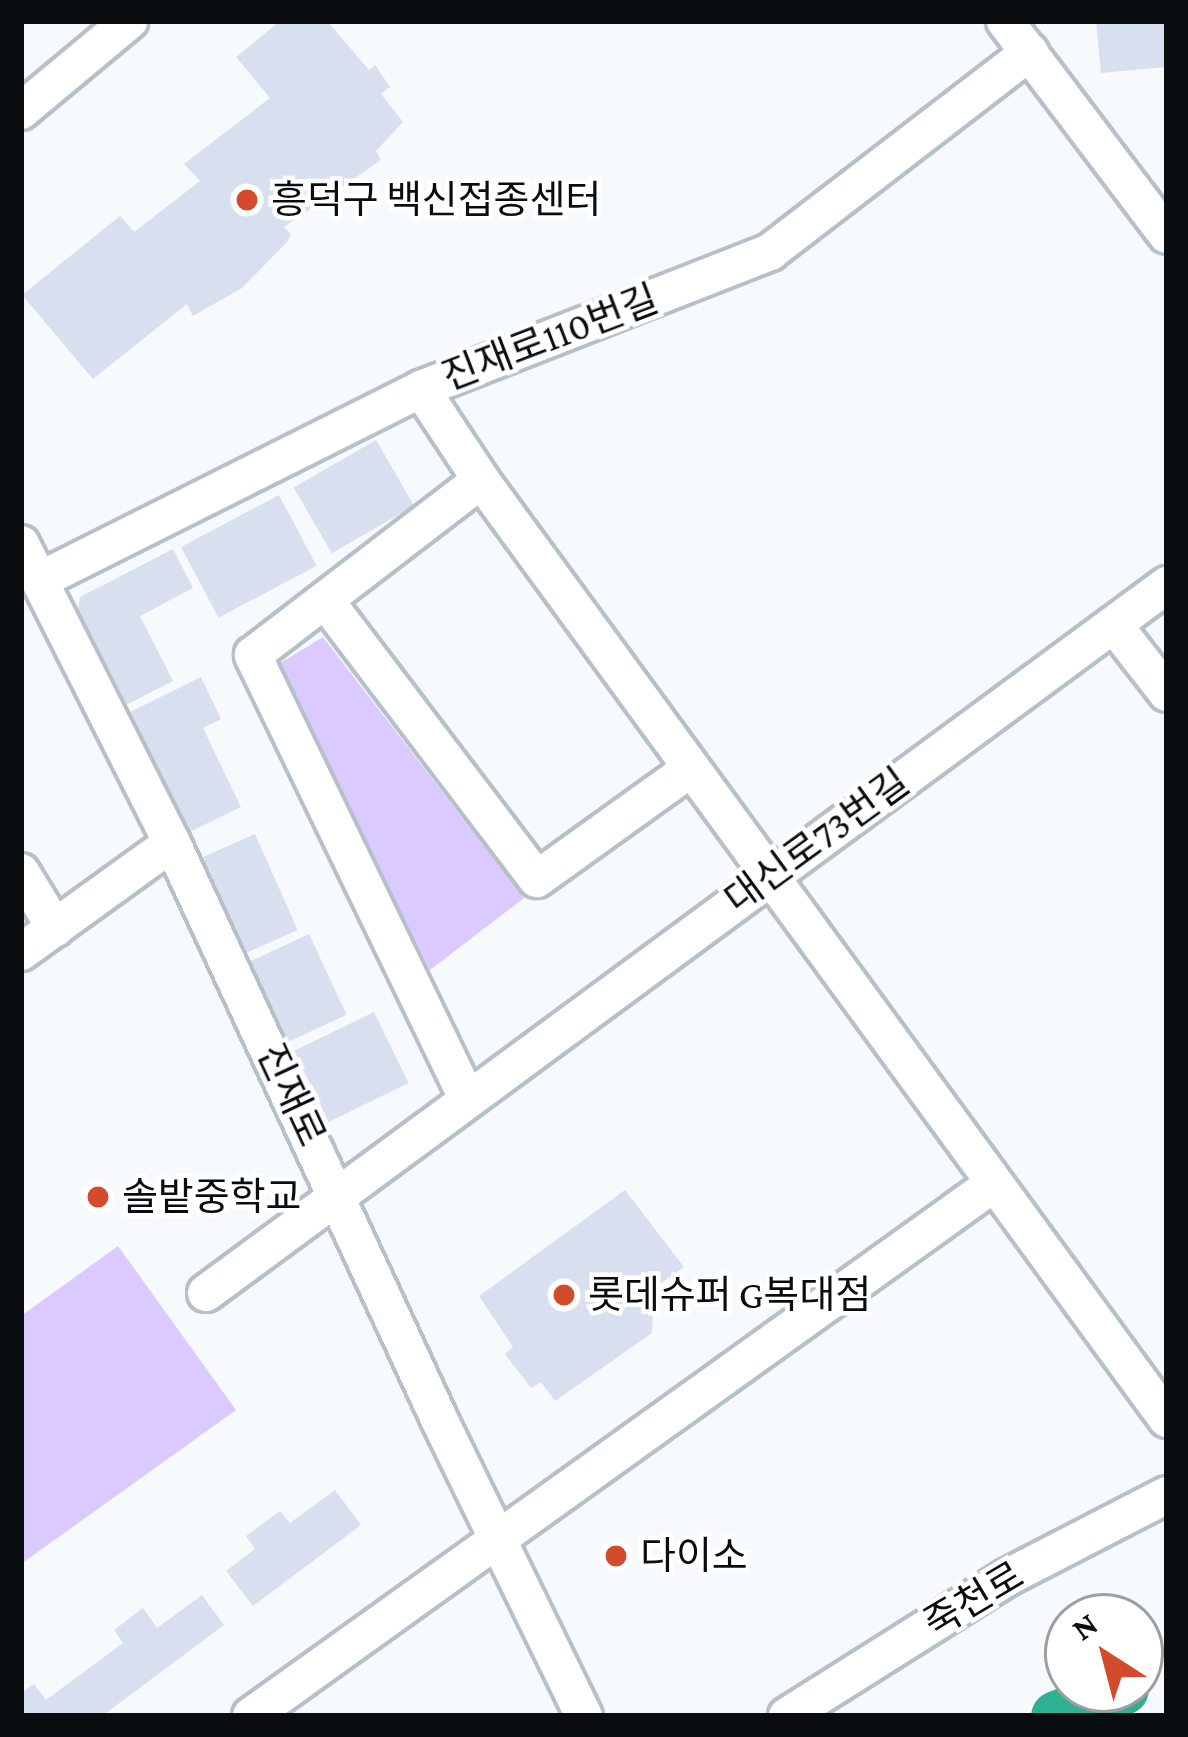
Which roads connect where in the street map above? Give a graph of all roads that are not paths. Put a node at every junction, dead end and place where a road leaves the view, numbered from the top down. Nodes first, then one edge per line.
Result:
1 (129, 21) edge
2 (1005, 21) edge
3 (1030, 52) junction
4 (63, 77) junction
5 (21, 91) edge
6 (21, 111) edge
7 (1167, 236) edge
8 (421, 389) junction
9 (482, 480) junction
10 (21, 544) edge
11 (1167, 585) edge
12 (36, 593) edge
13 (326, 599) junction
14 (1114, 625) junction
15 (1167, 693) edge
16 (690, 769) junction
17 (172, 843) junction
18 (21, 872) edge
19 (768, 877) junction
20 (55, 928) junction
21 (21, 952) edge
22 (466, 1096) junction
23 (992, 1185) junction
24 (338, 1196) junction
25 (206, 1293) dead end
26 (1167, 1419) edge
27 (1167, 1495) edge
28 (497, 1538) junction
29 (251, 1716) edge
30 (584, 1716) edge
31 (787, 1716) edge

1 - 4 street
2 - 3 street
3 - 7 street
3 - 8 street, 진재로110번길
4 - 5 street
4 - 6 street
8 - 9 street
8 - 12 street, 진재로110번길
9 - 13 street
9 - 16 street
10 - 12 street, 진재로
11 - 14 street, 대신로73번길
12 - 17 street, 진재로
13 - 16 street
13 - 22 street
14 - 15 street
14 - 19 street, 대신로73번길
16 - 19 street
17 - 20 street
17 - 24 street, 진재로
18 - 20 street
19 - 22 street, 대신로73번길
19 - 23 street
20 - 21 street
22 - 24 street, 대신로73번길
23 - 26 street
23 - 28 street
24 - 25 street, 대신로73번길
24 - 28 street, 진재로
27 - 31 street, 죽천로
28 - 29 street
28 - 30 street, 진재로

